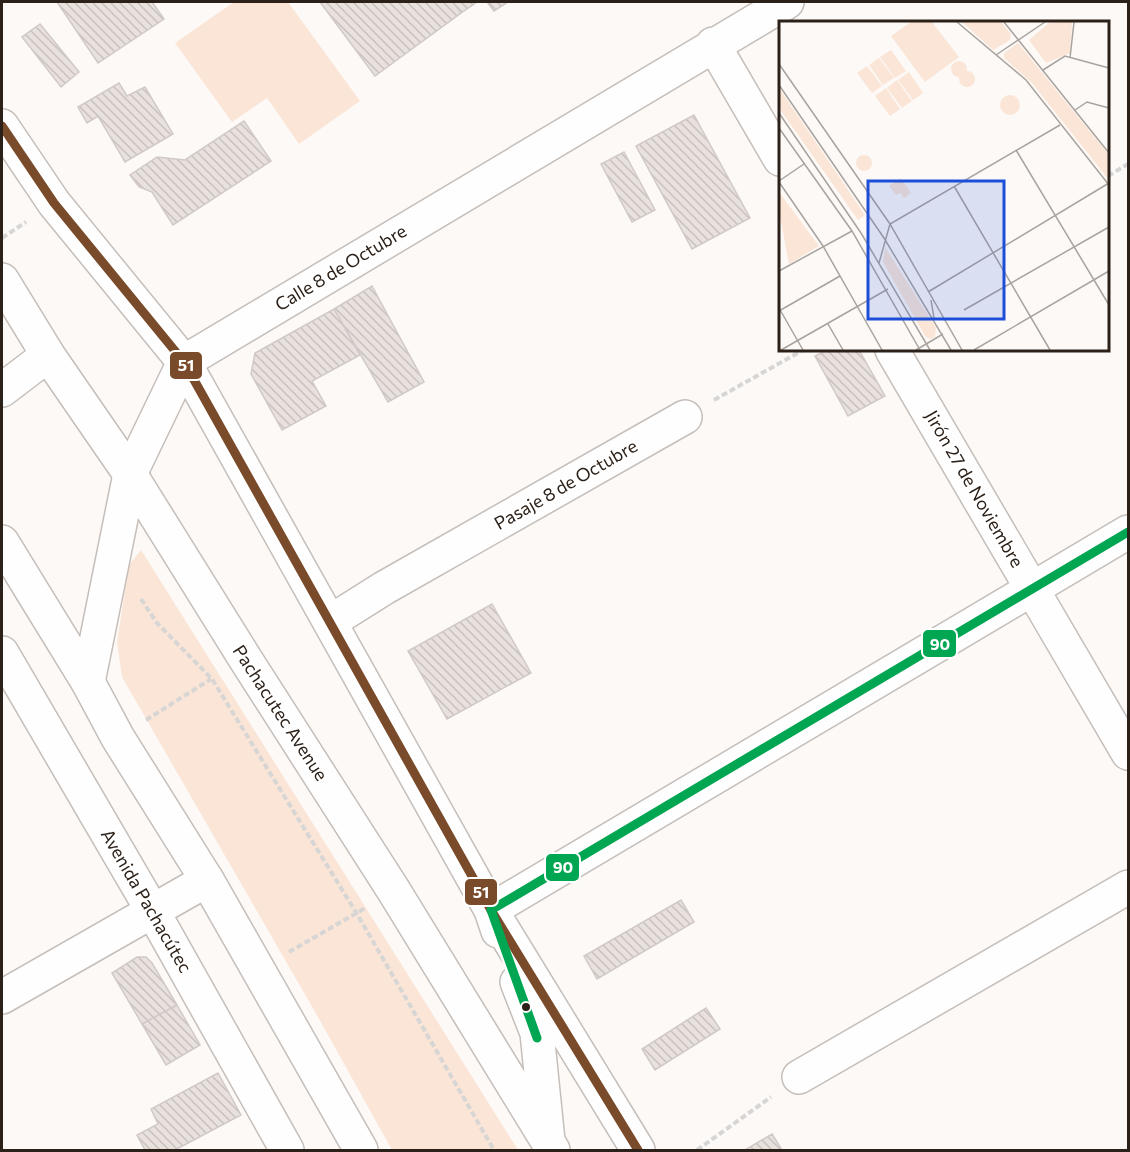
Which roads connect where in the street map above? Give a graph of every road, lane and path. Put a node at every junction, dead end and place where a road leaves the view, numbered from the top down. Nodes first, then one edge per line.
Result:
1 (787, 2) edge
2 (713, 44) junction
3 (2, 126) edge
4 (779, 157) edge
5 (1128, 164) edge
6 (1109, 175) edge
7 (2, 280) edge
8 (801, 351) edge
9 (893, 351) edge
10 (48, 355) junction
11 (184, 362) junction
12 (2, 390) edge
13 (685, 417) joint
14 (130, 474) junction
15 (1128, 532) edge
16 (2, 542) edge
17 (114, 555) junction
18 (1032, 589) junction
19 (330, 622) junction
20 (2, 653) edge
21 (246, 660) junction
22 (212, 679) junction
23 (88, 682) junction
24 (118, 738) junction
25 (1128, 753) edge
26 (207, 880) junction
27 (1128, 887) edge
28 (394, 891) junction
29 (152, 910) junction
30 (490, 910) junction
31 (357, 914) junction
32 (257, 971) junction
33 (2, 997) edge
34 (799, 1077) joint
35 (550, 1146) edge
36 (287, 1150) edge
37 (361, 1150) edge
38 (494, 1150) edge
39 (638, 1150) edge
40 (697, 1150) edge

1 - 2 street, Calle 8 de Octubre
2 - 4 street
2 - 11 street, Calle 8 de Octubre
3 - 11 street
5 - 6 path
7 - 10 street, Pachacutec Avenue
8 - 13 path
9 - 18 street, Jirón 27 de Noviembre
10 - 12 street
10 - 14 street, Pachacutec Avenue
11 - 14 street
11 - 19 street
13 - 19 street, Pasaje 8 de Octubre
14 - 17 street
14 - 21 street, Pachacutec Avenue
15 - 18 street
16 - 23 street
17 - 22 path
17 - 23 street
18 - 25 street, Jirón 27 de Noviembre
18 - 30 street
19 - 30 street
20 - 29 street, Avenida Pachacútec
21 - 22 path
21 - 28 street, Pachacutec Avenue
22 - 24 path
22 - 31 path
23 - 24 street
24 - 26 street
26 - 29 street
26 - 32 street
27 - 34 street
28 - 31 path
28 - 35 street, Pachacutec Avenue
29 - 33 street
29 - 36 street, Avenida Pachacútec
30 - 35 street
30 - 39 street
31 - 32 path
31 - 38 path
32 - 37 street
34 - 40 path

